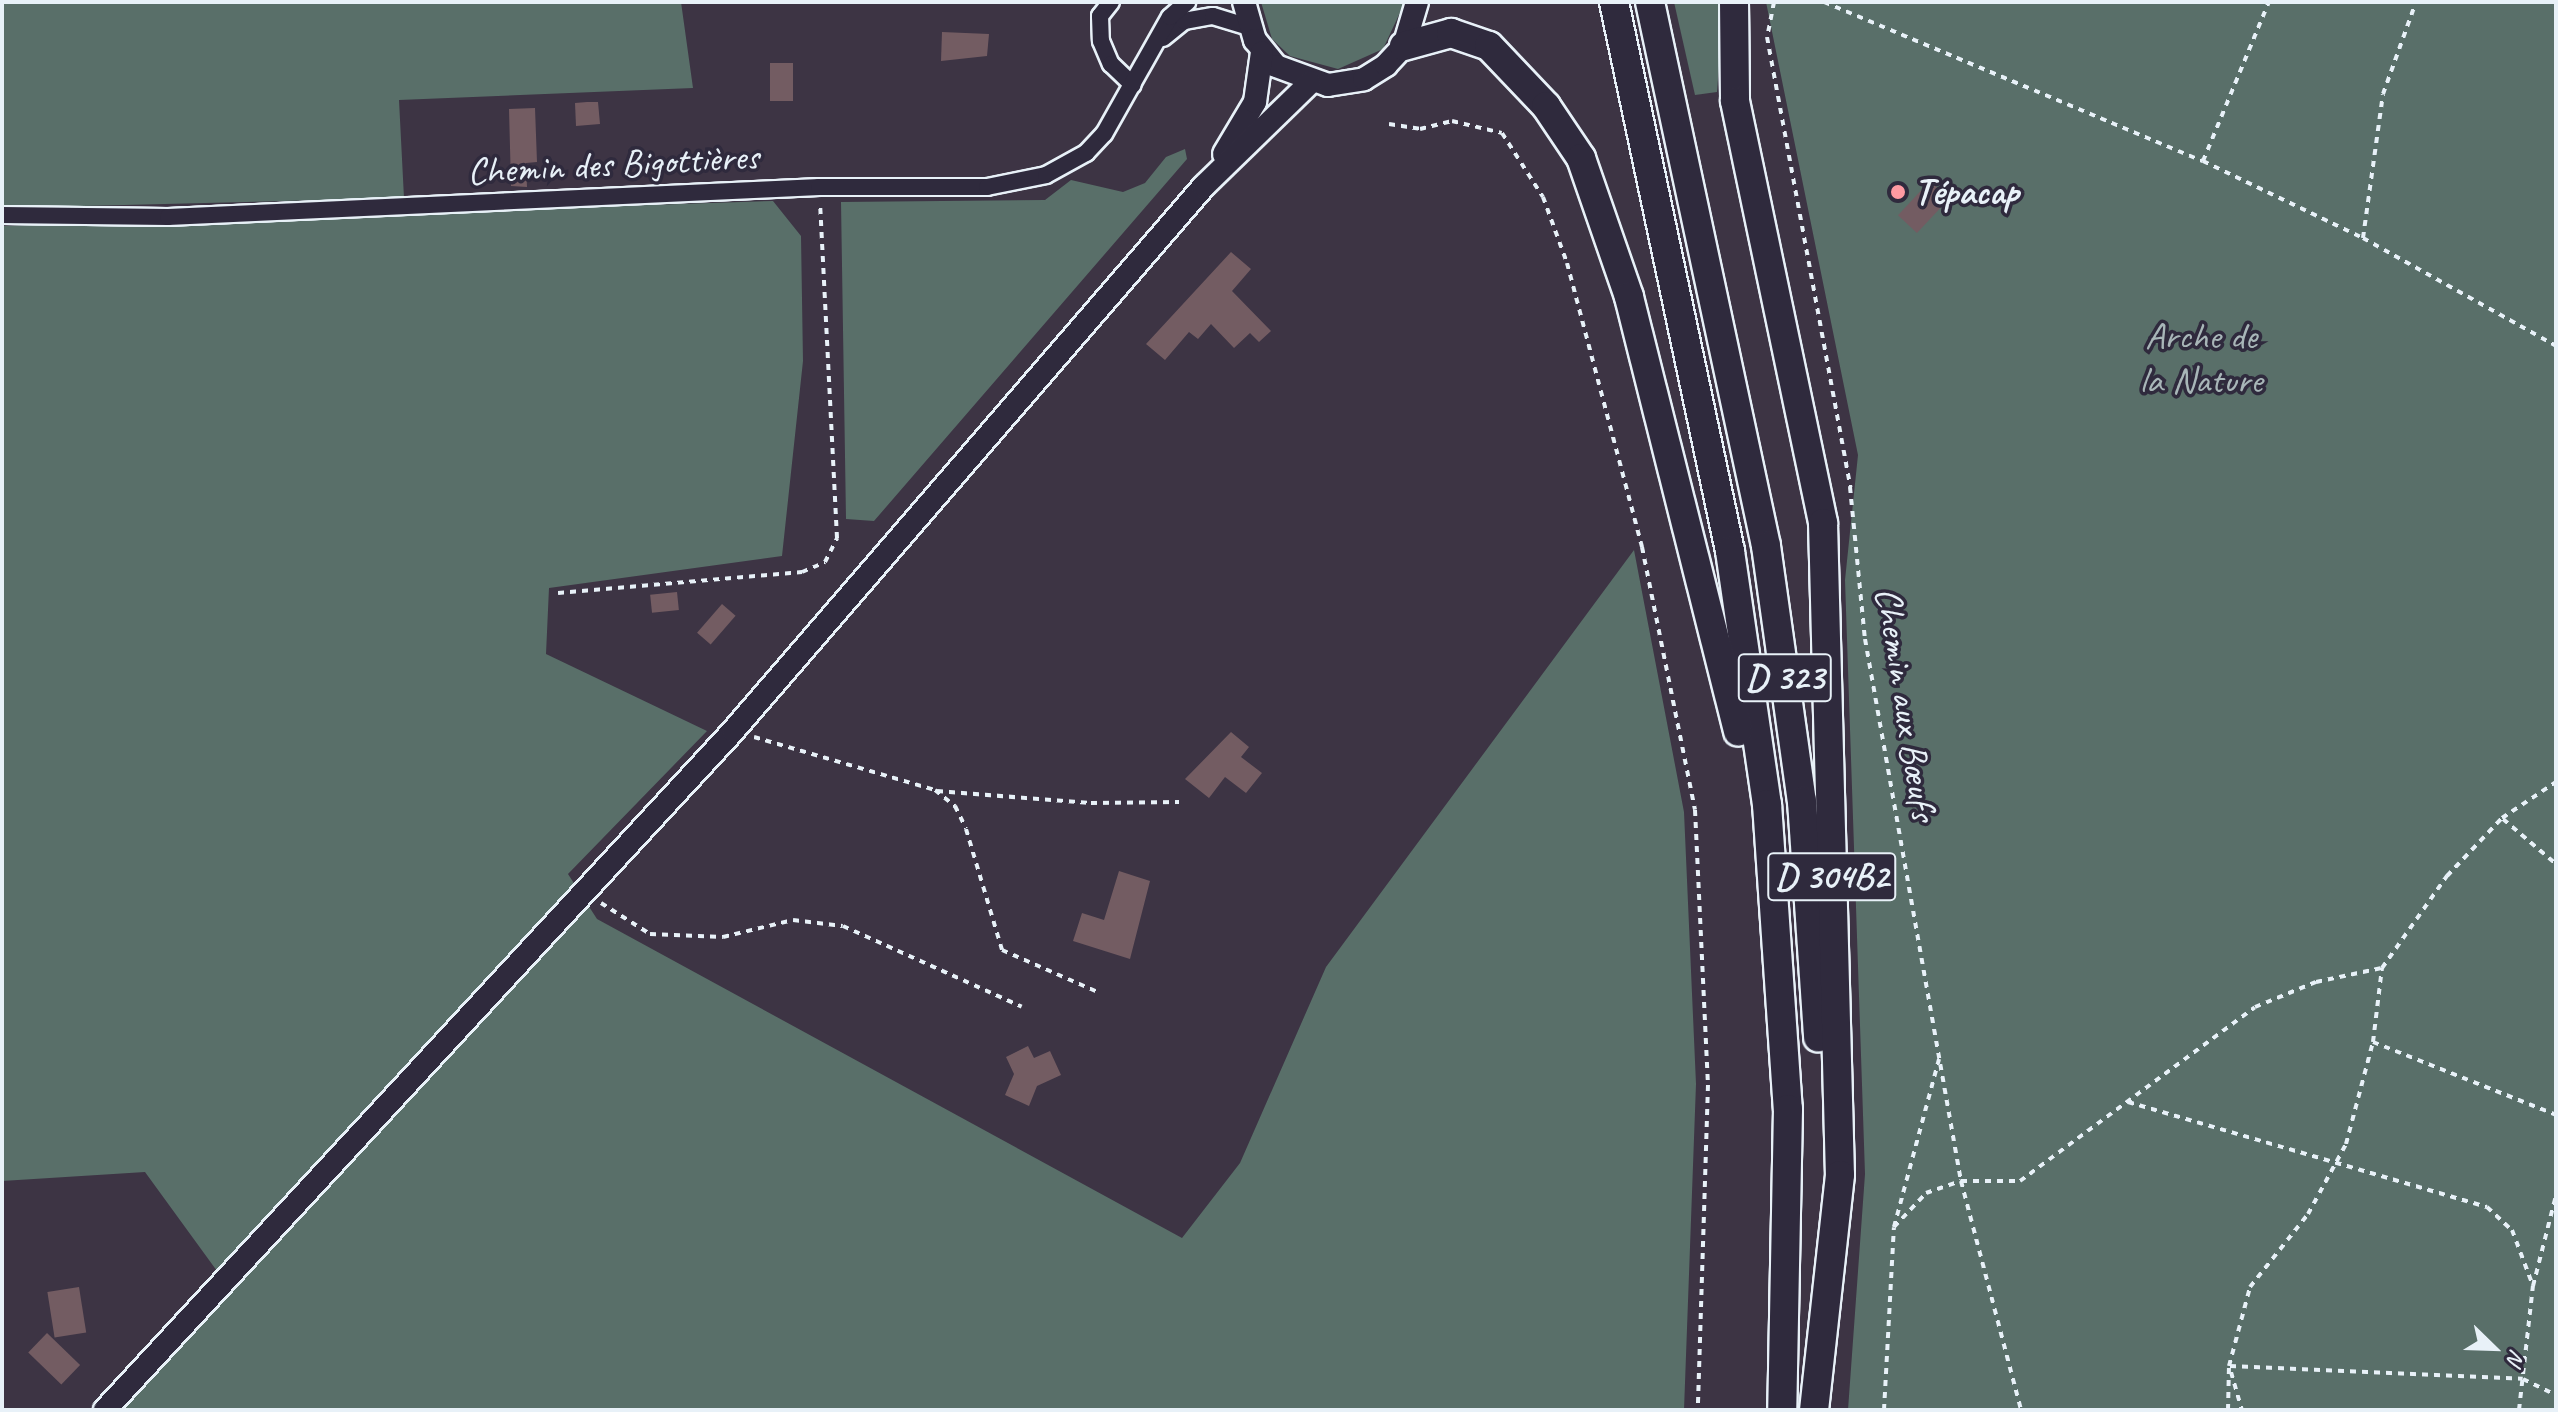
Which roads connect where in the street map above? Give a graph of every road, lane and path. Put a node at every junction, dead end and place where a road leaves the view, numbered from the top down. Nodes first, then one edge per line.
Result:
1 (1111, 2) edge
2 (1187, 2) edge
3 (1244, 2) edge
4 (1417, 2) edge
5 (1614, 2) edge
6 (1650, 2) edge
7 (1734, 2) edge
8 (1774, 2) edge
9 (1824, 2) edge
10 (2269, 2) edge
11 (2416, 2) edge
12 (1249, 27) junction
13 (1158, 41) junction
14 (1404, 46) junction
15 (1262, 52) junction
16 (1310, 83) junction
17 (1133, 85) junction
18 (1389, 124) dead end
19 (2203, 161) junction
20 (1204, 186) junction
21 (819, 187) junction
22 (2, 215) edge
23 (2363, 238) junction
24 (2556, 346) edge
25 (558, 593) dead end
26 (733, 731) junction
27 (2556, 782) edge
28 (935, 790) junction
29 (1179, 802) dead end
30 (2502, 818) junction
31 (2556, 864) edge
32 (1776, 886) junction
33 (584, 888) junction
34 (2382, 968) junction
35 (1100, 993) dead end
36 (1022, 1007) dead end
37 (2373, 1042) junction
38 (1939, 1057) junction
39 (2128, 1102) junction
40 (2556, 1115) edge
41 (2337, 1161) junction
42 (1961, 1181) junction
43 (2556, 1195) edge
44 (1894, 1227) junction
45 (2533, 1286) junction
46 (1818, 1366) junction
47 (2229, 1366) junction
48 (2523, 1379) junction
49 (2556, 1395) edge
50 (105, 1410) edge
51 (1698, 1410) edge
52 (1782, 1410) edge
53 (1814, 1410) edge
54 (1884, 1410) edge
55 (2021, 1410) edge
56 (2228, 1410) edge
57 (2242, 1410) edge
58 (2519, 1410) edge

1 - 17 street
2 - 13 street, Chemin des Bigottières
3 - 12 main road
4 - 14 main road
5 - 32 highway, D 323
6 - 46 highway, D 323
7 - 46 highway, D 304B2
8 - 38 path, Chemin aux Bœufs
9 - 19 path
10 - 19 path
11 - 23 path
12 - 13 street
12 - 15 main road
13 - 17 street, Chemin des Bigottières
14 - 16 main road
14 - 32 highway
15 - 16 main road
15 - 20 main road
16 - 20 main road
17 - 21 street, Chemin des Bigottières
18 - 51 path
19 - 23 path
20 - 26 main road
21 - 22 street, Chemin des Bigottières
21 - 25 path
23 - 24 path
26 - 28 path
26 - 33 main road
27 - 30 path
28 - 29 path
28 - 35 path
30 - 31 path
30 - 34 path
32 - 52 highway, D 323
33 - 36 path
33 - 50 main road
34 - 37 path
34 - 39 path
37 - 40 path
37 - 41 path
38 - 42 path, Chemin aux Bœufs
38 - 44 path
39 - 41 path
39 - 42 path
41 - 45 path
41 - 47 path
42 - 44 path
42 - 55 path, Chemin aux Bœufs
43 - 45 path
44 - 54 path
45 - 48 path
46 - 53 highway, D 323
47 - 48 path
47 - 56 path
47 - 57 path
48 - 49 path
48 - 58 path

